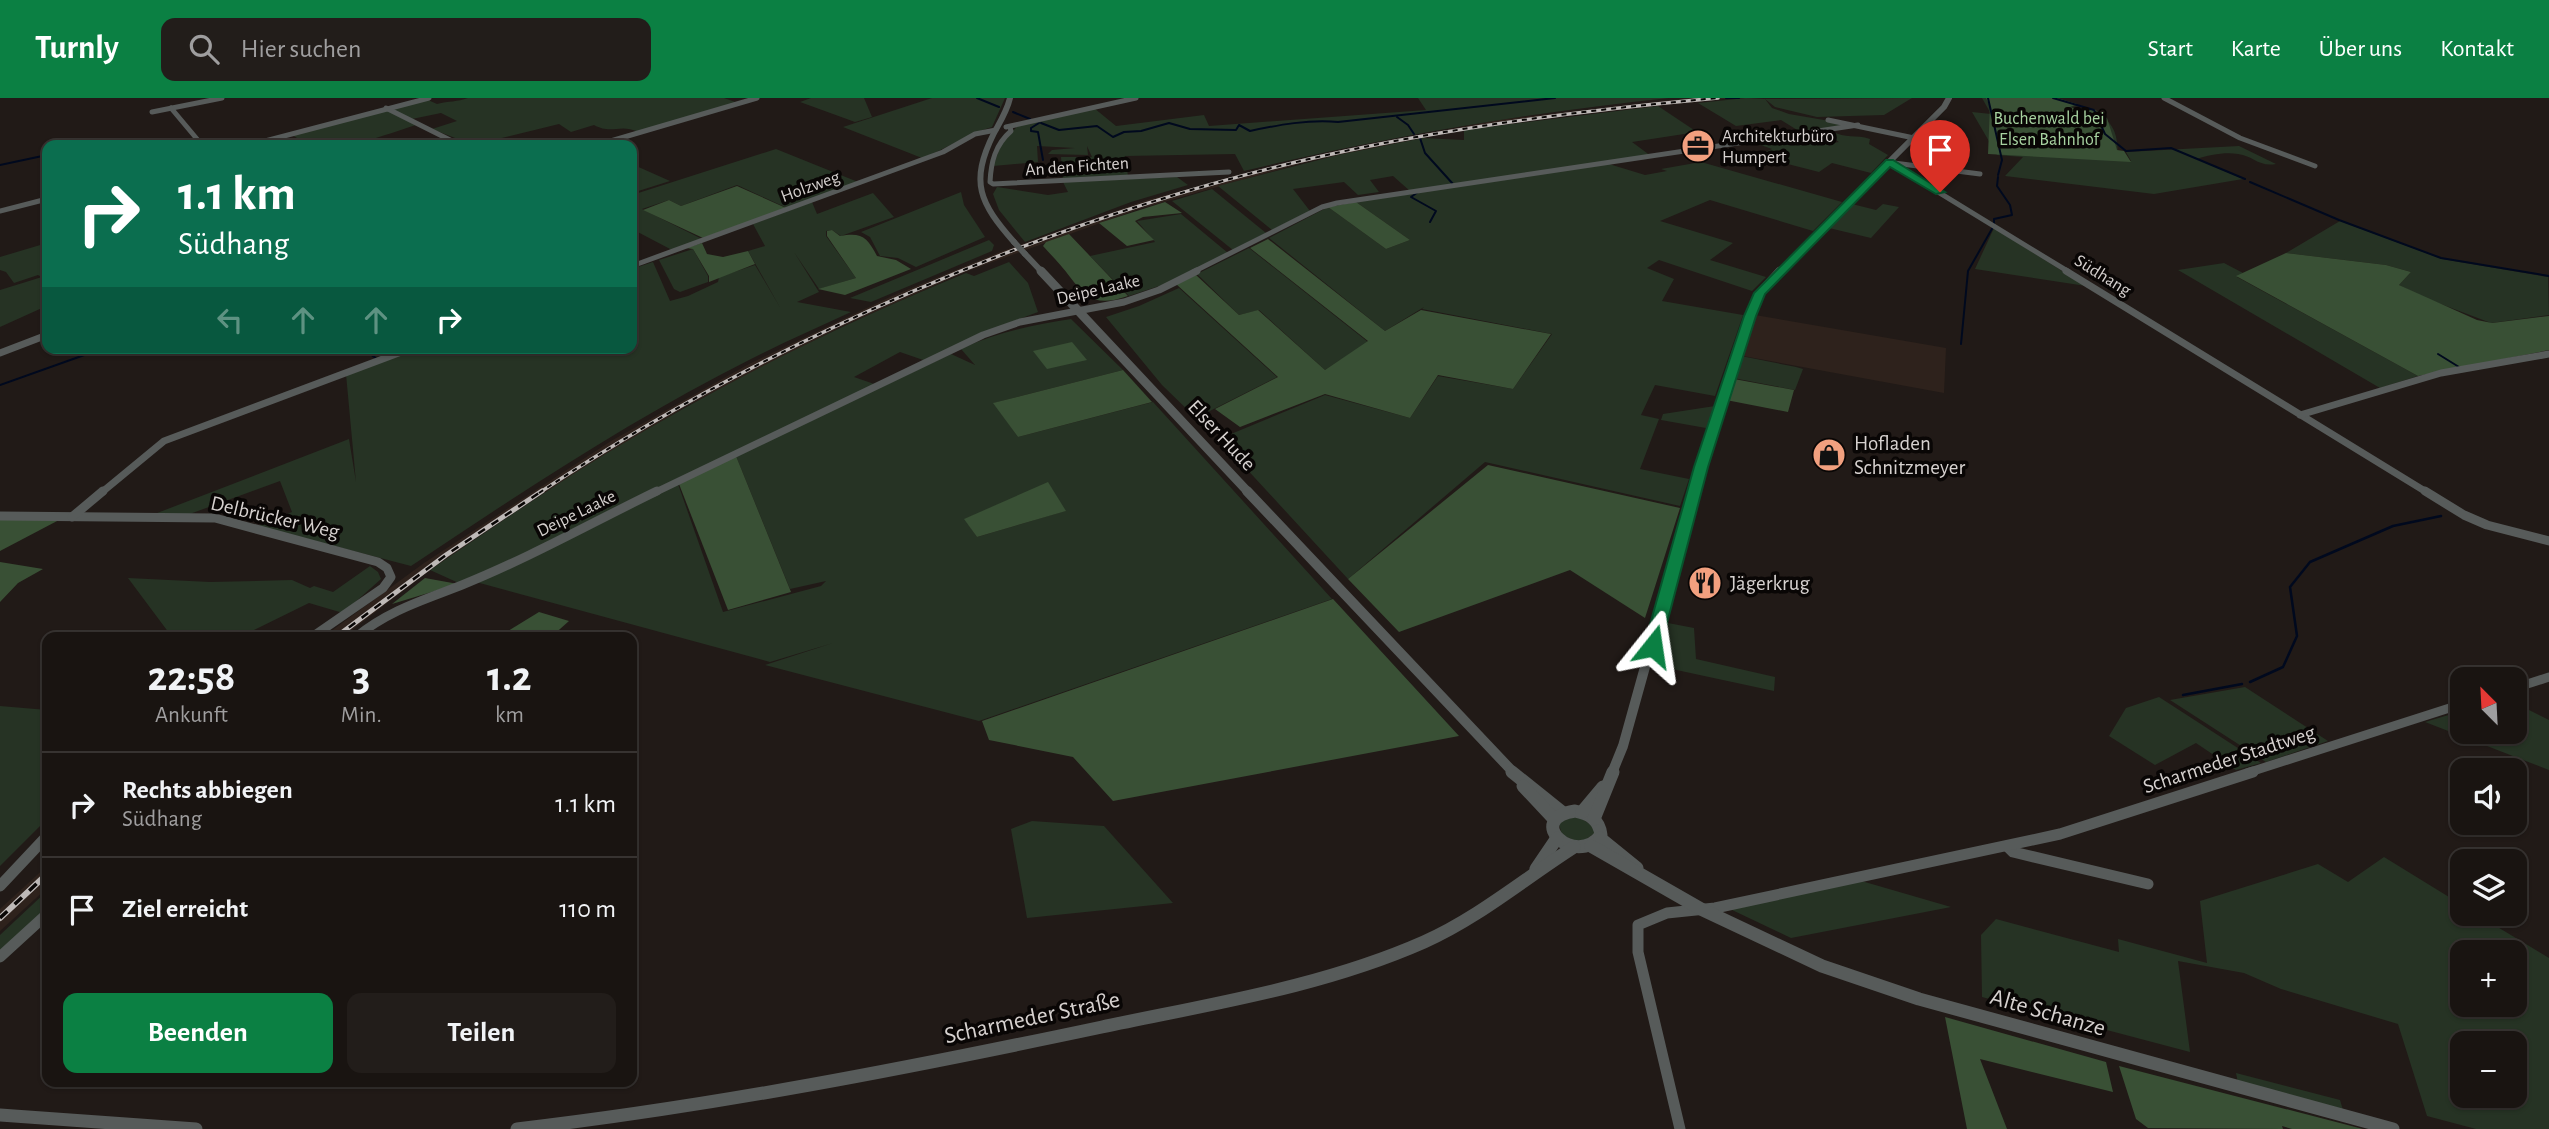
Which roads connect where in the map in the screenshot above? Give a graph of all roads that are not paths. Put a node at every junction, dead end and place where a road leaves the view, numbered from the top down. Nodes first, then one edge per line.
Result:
1 (222, 98) edge
2 (429, 98) edge
3 (757, 98) edge
4 (1010, 98) edge
5 (1136, 98) edge
6 (1949, 98) edge
7 (2164, 98) edge
8 (171, 108) junction
9 (386, 108) junction
10 (152, 112) dead end
11 (1828, 120) dead end
12 (1858, 125) junction
13 (1010, 127) junction
14 (997, 129) junction
15 (1914, 138) junction
16 (198, 140) edge
17 (268, 140) edge
18 (450, 140) edge
19 (614, 140) edge
20 (1889, 162) junction
21 (2315, 166) dead end
22 (1229, 172) dead end
23 (1980, 174) dead end
24 (42, 200) edge
25 (0, 211) edge
26 (637, 264) edge
27 (1079, 310) junction
28 (42, 337) edge
29 (0, 353) edge
30 (396, 354) edge
31 (2549, 354) edge
32 (2300, 415) junction
33 (0, 516) edge
34 (72, 517) junction
35 (2549, 541) edge
36 (319, 632) edge
37 (362, 632) edge
38 (2549, 677) edge
39 (2527, 684) edge
40 (2450, 709) edge
41 (1609, 779) junction
42 (1582, 812) junction
43 (1558, 815) junction
44 (1594, 819) junction
45 (1557, 838) junction
46 (42, 840) edge
47 (1595, 842) junction
48 (2007, 846) junction
49 (1574, 847) junction
50 (1532, 874) junction
51 (2148, 884) dead end
52 (0, 886) edge
53 (1701, 909) junction
54 (42, 919) edge
55 (0, 957) edge
56 (0, 1115) edge
57 (76, 1125) edge
58 (196, 1129) edge
59 (517, 1129) edge
60 (1680, 1129) edge
61 (2393, 1129) edge

1 - 8 street
2 - 9 street
3 - 19 street
4 - 14 street, Elser Hude
5 - 13 street, Holzweg
6 - 15 street
7 - 21 street
8 - 10 street
8 - 16 street
9 - 17 street
9 - 18 street
11 - 12 street, Deipe Laake
12 - 15 street, Deipe Laake
12 - 27 street, Deipe Laake
13 - 14 street, Holzweg
13 - 22 street, An den Fichten
14 - 26 street, Holzweg
14 - 27 street, Elser Hude, bridge
15 - 20 street
20 - 23 street
20 - 32 street, Südhang
20 - 41 street
24 - 25 street
27 - 37 street, Deipe Laake
27 - 43 street, Elser Hude
28 - 29 street
30 - 34 street
31 - 32 street
32 - 35 street, Südhang
33 - 34 street, Delbrücker Weg
34 - 36 street, Delbrücker Weg
38 - 39 street
40 - 48 street, Scharmeder Stadtweg
41 - 42 street
41 - 44 street
42 - 43 street
42 - 44 street
43 - 45 street
44 - 47 street
45 - 49 street
45 - 50 street, Scharmeder Straße
46 - 52 street
47 - 49 street
47 - 53 street, Alte Schanze
48 - 51 street
48 - 53 street, Scharmeder Stadtweg
49 - 50 street, Scharmeder Straße
50 - 59 street, Scharmeder Straße
53 - 60 street
53 - 61 street, Alte Schanze
54 - 55 street
56 - 57 street
57 - 58 street

